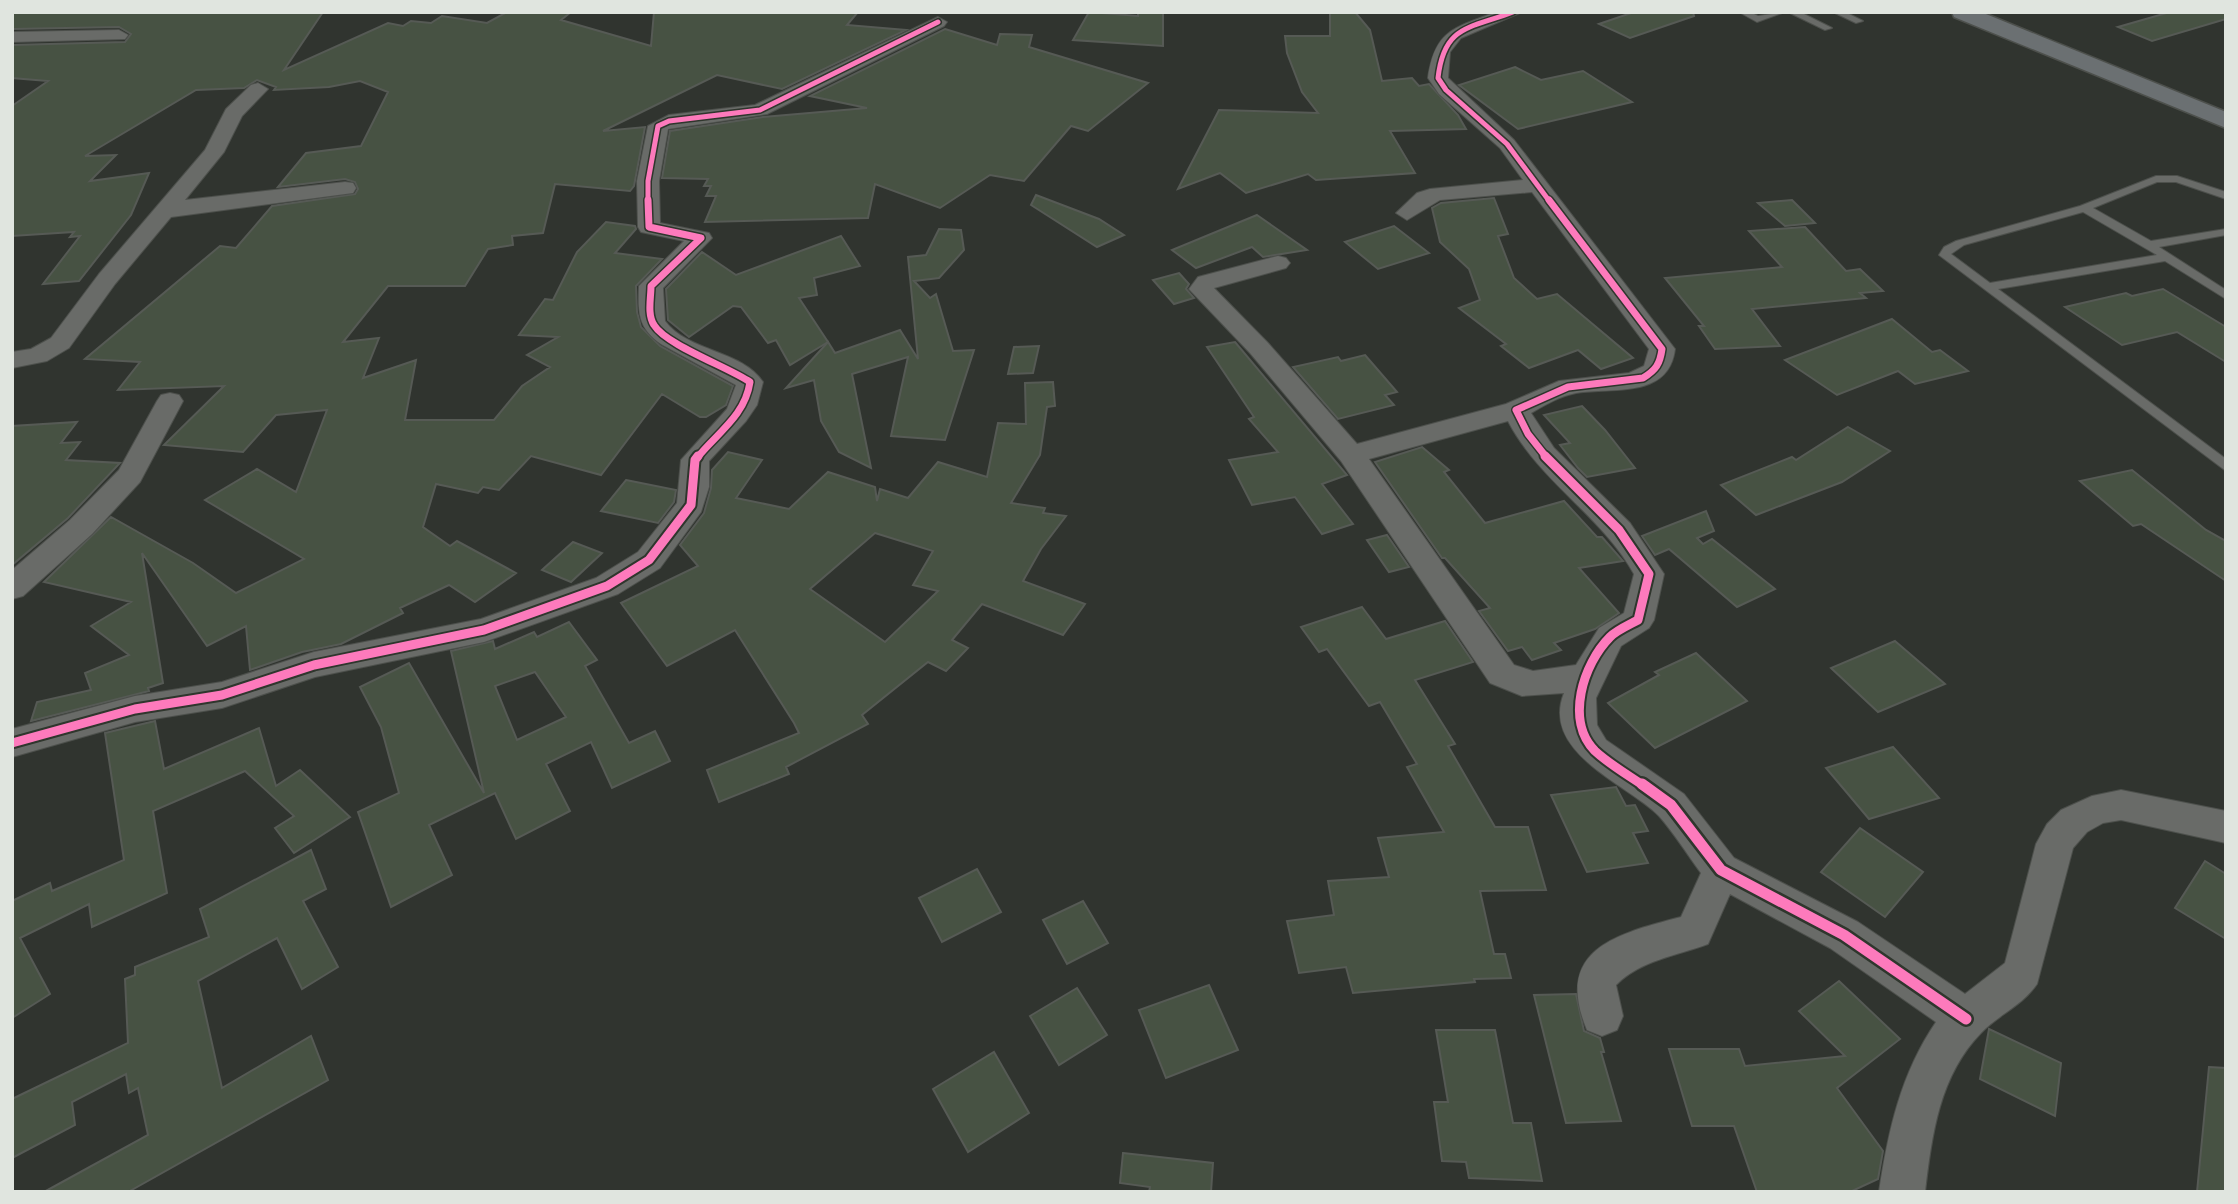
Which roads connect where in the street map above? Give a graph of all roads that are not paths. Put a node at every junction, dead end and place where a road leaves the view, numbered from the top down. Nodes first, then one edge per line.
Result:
1 (1513, 12) edge
2 (1743, 12) edge
3 (1781, 12) edge
4 (1792, 12) edge
5 (1837, 12) edge
6 (1962, 12) edge
7 (1859, 21) dead end
8 (938, 22) dead end
9 (1828, 28) dead end
10 (119, 35) dead end
11 (12, 37) edge
12 (258, 89) dead end
13 (2226, 121) edge
14 (1540, 185) junction
15 (345, 188) dead end
16 (2226, 196) edge
17 (2084, 208) junction
18 (167, 211) junction
19 (1407, 213) dead end
20 (2226, 232) edge
21 (2149, 245) junction
22 (2167, 257) junction
23 (1278, 263) dead end
24 (1988, 287) junction
25 (2226, 295) edge
26 (12, 360) edge
27 (170, 401) dead end
28 (1516, 411) junction
29 (1351, 455) junction
30 (2226, 466) edge
31 (12, 588) edge
32 (1589, 675) junction
33 (12, 743) edge
34 (2226, 827) edge
35 (1721, 870) junction
36 (1602, 1016) dead end
37 (1966, 1019) junction
38 (1902, 1192) edge

1 - 14 street
2 - 3 lane
4 - 9 lane
5 - 7 lane
6 - 13 main road
8 - 33 street
10 - 11 street
12 - 18 street
14 - 19 street
14 - 28 street
15 - 18 street
16 - 17 lane
17 - 21 lane
17 - 24 lane
18 - 26 street
20 - 21 lane
21 - 22 lane
22 - 24 lane
22 - 25 lane
23 - 29 street
24 - 30 lane
27 - 31 street
28 - 29 street
28 - 32 street
29 - 32 street
32 - 35 street
34 - 37 street
35 - 36 street
35 - 37 street
37 - 38 street

